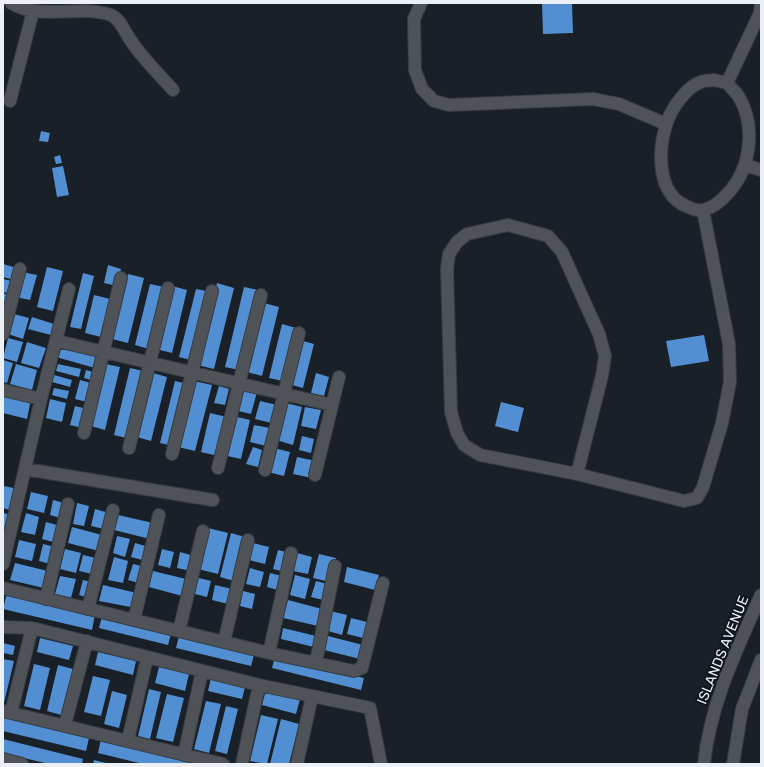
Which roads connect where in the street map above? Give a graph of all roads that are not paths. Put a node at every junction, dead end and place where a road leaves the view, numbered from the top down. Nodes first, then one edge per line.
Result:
1 (11, 3) edge
2 (421, 3) edge
3 (760, 3) edge
4 (33, 11) junction
5 (728, 83) junction
6 (173, 90) dead end
7 (10, 100) dead end
8 (666, 124) junction
9 (755, 139) edge
10 (745, 165) junction
11 (761, 170) edge
12 (703, 210) junction
13 (20, 269) dead end
14 (121, 278) dead end
15 (69, 288) dead end
16 (168, 288) dead end
17 (212, 291) dead end
18 (261, 295) dead end
19 (299, 333) dead end
20 (3, 334) edge
21 (57, 341) junction
22 (104, 352) junction
23 (150, 363) junction
24 (192, 372) junction
25 (339, 377) dead end
26 (239, 383) junction
27 (3, 390) edge
28 (284, 394) junction
29 (41, 399) junction
30 (332, 405) junction
31 (84, 433) dead end
32 (129, 448) dead end
33 (172, 454) dead end
34 (218, 468) dead end
35 (25, 470) junction
36 (265, 470) dead end
37 (577, 474) junction
38 (315, 475) dead end
39 (213, 500) dead end
40 (68, 504) dead end
41 (113, 510) dead end
42 (159, 516) dead end
43 (203, 531) dead end
44 (248, 540) dead end
45 (291, 553) dead end
46 (3, 564) edge
47 (335, 566) dead end
48 (383, 584) dead end
49 (3, 588) edge
50 (761, 595) edge
51 (46, 599) junction
52 (88, 609) junction
53 (134, 620) junction
54 (3, 627) edge
55 (32, 628) junction
56 (179, 631) junction
57 (87, 641) junction
58 (224, 642) junction
59 (269, 653) junction
60 (147, 658) junction
61 (761, 660) edge
62 (316, 662) junction
63 (202, 671) junction
64 (259, 685) junction
65 (312, 696) junction
66 (7, 712) edge
67 (65, 725) junction
68 (128, 740) junction
69 (184, 755) junction
70 (3, 759) edge
71 (22, 764) edge
72 (223, 764) edge
73 (242, 764) edge
74 (297, 764) edge
75 (381, 764) edge
76 (704, 764) edge
77 (733, 764) edge

1 - 4 street
2 - 8 street
3 - 5 street
4 - 6 street
4 - 7 street
5 - 8 street
5 - 9 street
8 - 12 street
9 - 10 street
10 - 11 street
10 - 12 street
12 - 37 street
13 - 20 street
14 - 22 street
15 - 21 street
16 - 23 street
17 - 24 street
18 - 26 street
19 - 28 street
21 - 22 street
21 - 29 street
22 - 23 street
22 - 31 street
23 - 24 street
23 - 32 street
24 - 26 street
24 - 33 street
25 - 30 street
26 - 28 street
26 - 34 street
27 - 29 street
28 - 30 street
28 - 36 street
29 - 35 street
30 - 38 street
35 - 39 street
35 - 46 street
37 - 37 street
40 - 51 street
41 - 52 street
42 - 53 street
43 - 56 street
44 - 58 street
45 - 59 street
47 - 62 street
48 - 62 street
49 - 51 street
50 - 76 street, ISLANDS AVENUE
51 - 52 street
52 - 53 street
53 - 56 street
54 - 55 street
55 - 57 street
55 - 66 street
56 - 58 street
57 - 60 street
57 - 67 street
58 - 59 street
59 - 62 street
60 - 63 street
60 - 68 street
61 - 77 street
63 - 64 street
63 - 69 street
64 - 65 street
64 - 73 street
65 - 74 street
65 - 75 street
66 - 67 street
67 - 68 street
68 - 69 street
69 - 72 street
70 - 71 street

